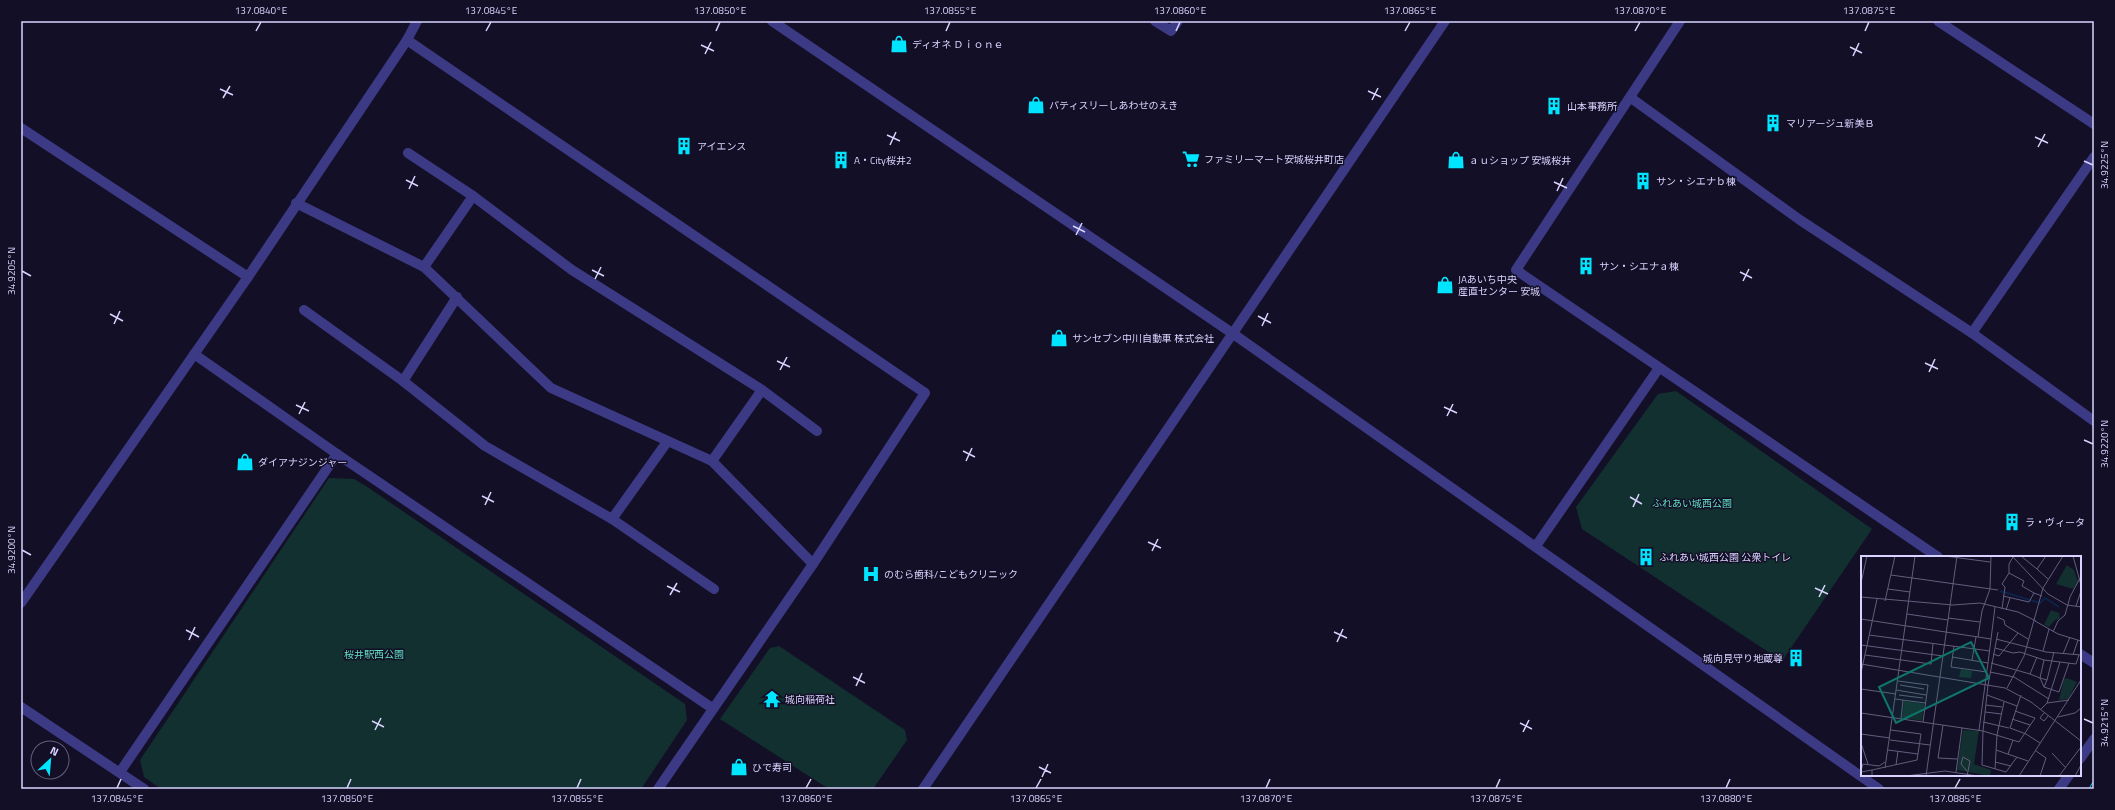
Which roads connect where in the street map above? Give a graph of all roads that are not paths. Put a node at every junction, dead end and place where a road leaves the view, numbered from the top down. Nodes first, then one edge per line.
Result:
1 (417, 21) edge
2 (772, 21) edge
3 (1155, 21) edge
4 (1178, 21) edge
5 (1446, 21) edge
6 (1680, 21) edge
7 (1938, 21) edge
8 (407, 40) junction
9 (1631, 98) junction
10 (2094, 124) edge
11 (21, 128) edge
12 (408, 153) dead end
13 (2094, 157) edge
14 (473, 196) junction
15 (296, 203) junction
16 (424, 267) junction
17 (248, 277) junction
18 (457, 296) junction
19 (304, 310) dead end
20 (1232, 333) junction
21 (1972, 333) junction
22 (194, 354) junction
23 (1659, 368) junction
24 (403, 381) junction
25 (762, 390) junction
26 (2094, 421) edge
27 (817, 432) dead end
28 (667, 442) junction
29 (337, 454) junction
30 (712, 461) junction
31 (612, 519) junction
32 (1536, 546) junction
33 (1937, 556) edge
34 (812, 564) junction
35 (714, 589) dead end
36 (21, 603) edge
37 (2081, 655) edge
38 (2094, 663) edge
39 (21, 707) edge
40 (712, 708) junction
41 (2094, 739) edge
42 (2081, 758) edge
43 (120, 772) junction
44 (2067, 776) edge
45 (144, 789) edge
46 (658, 789) edge
47 (923, 789) edge
48 (1879, 789) edge
49 (2059, 789) edge

1 - 8 street
2 - 20 street
3 - 4 street
5 - 20 street
6 - 9 street
7 - 10 street
8 - 15 street
8 - 34 street
9 - 21 street
9 - 23 street
11 - 17 street
12 - 14 street
13 - 21 street
14 - 16 street
14 - 25 street
15 - 16 street
15 - 17 street
16 - 18 street
17 - 22 street
18 - 24 street
18 - 28 street
19 - 24 street
20 - 32 street
20 - 47 street
21 - 26 street
22 - 29 street
22 - 36 street
23 - 32 street
23 - 33 street
24 - 31 street
25 - 27 street
25 - 30 street
28 - 30 street
28 - 31 street
29 - 40 street
29 - 43 street
30 - 34 street
31 - 35 street
32 - 48 street
34 - 40 street
37 - 38 street
39 - 43 street
40 - 46 street
41 - 42 street
43 - 45 street
44 - 49 street

